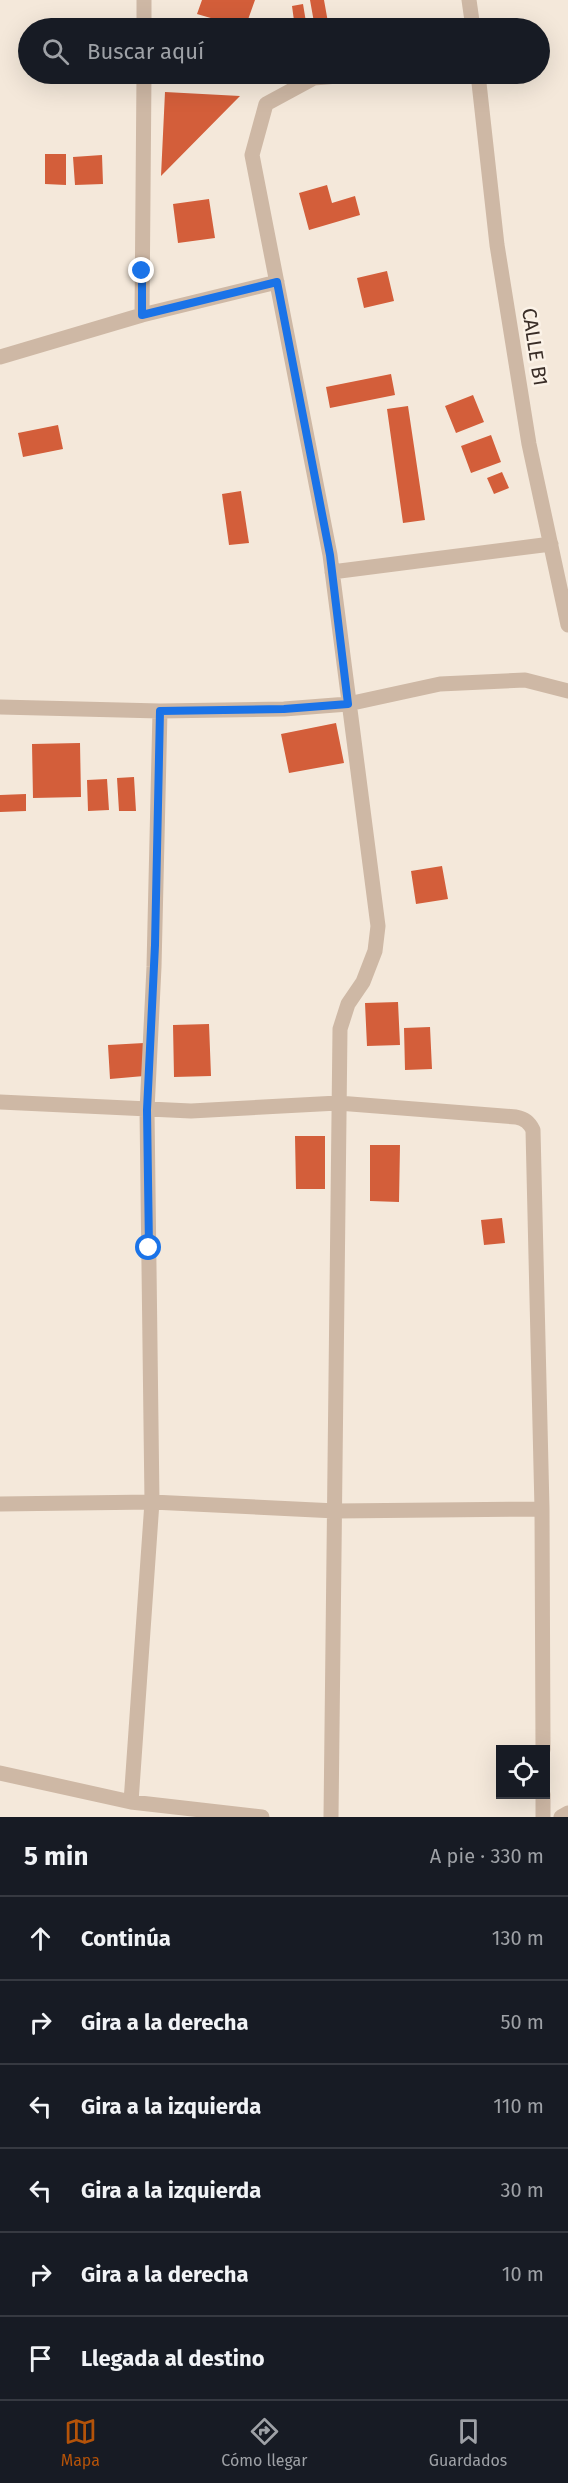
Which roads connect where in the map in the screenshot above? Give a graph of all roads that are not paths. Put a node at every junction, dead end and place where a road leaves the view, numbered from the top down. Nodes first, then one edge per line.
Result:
1 (144, 0) edge
2 (469, 0) edge
3 (144, 18) edge
4 (471, 18) edge
5 (144, 84) edge
6 (303, 84) edge
7 (479, 84) edge
8 (277, 282) junction
9 (142, 315) junction
10 (0, 357) edge
11 (551, 544) junction
12 (332, 572) junction
13 (568, 625) edge
14 (568, 691) edge
15 (348, 704) junction
16 (0, 707) edge
17 (160, 711) junction
18 (0, 1102) edge
19 (338, 1103) junction
20 (147, 1110) junction
21 (152, 1502) junction
22 (0, 1504) edge
23 (542, 1509) junction
24 (336, 1511) junction
25 (543, 1745) edge
26 (0, 1773) edge
27 (543, 1799) edge
28 (131, 1803) junction
29 (568, 1813) edge
30 (262, 1817) edge
31 (331, 1817) edge
32 (543, 1817) edge
33 (561, 1817) edge

1 - 3 street
2 - 4 street
5 - 9 street
6 - 8 street
7 - 11 street, CALLE B1
8 - 9 street
8 - 12 street
9 - 10 street
11 - 12 street
11 - 13 street, CALLE B1
12 - 15 street
14 - 15 street
15 - 17 street
15 - 19 street
16 - 17 street
17 - 20 street
18 - 20 street
19 - 20 street
19 - 23 street
19 - 24 street
20 - 21 street
21 - 22 street
21 - 24 street
21 - 28 street
23 - 24 street
23 - 25 street
24 - 31 street
26 - 28 street
27 - 32 street
28 - 30 street
29 - 33 street

